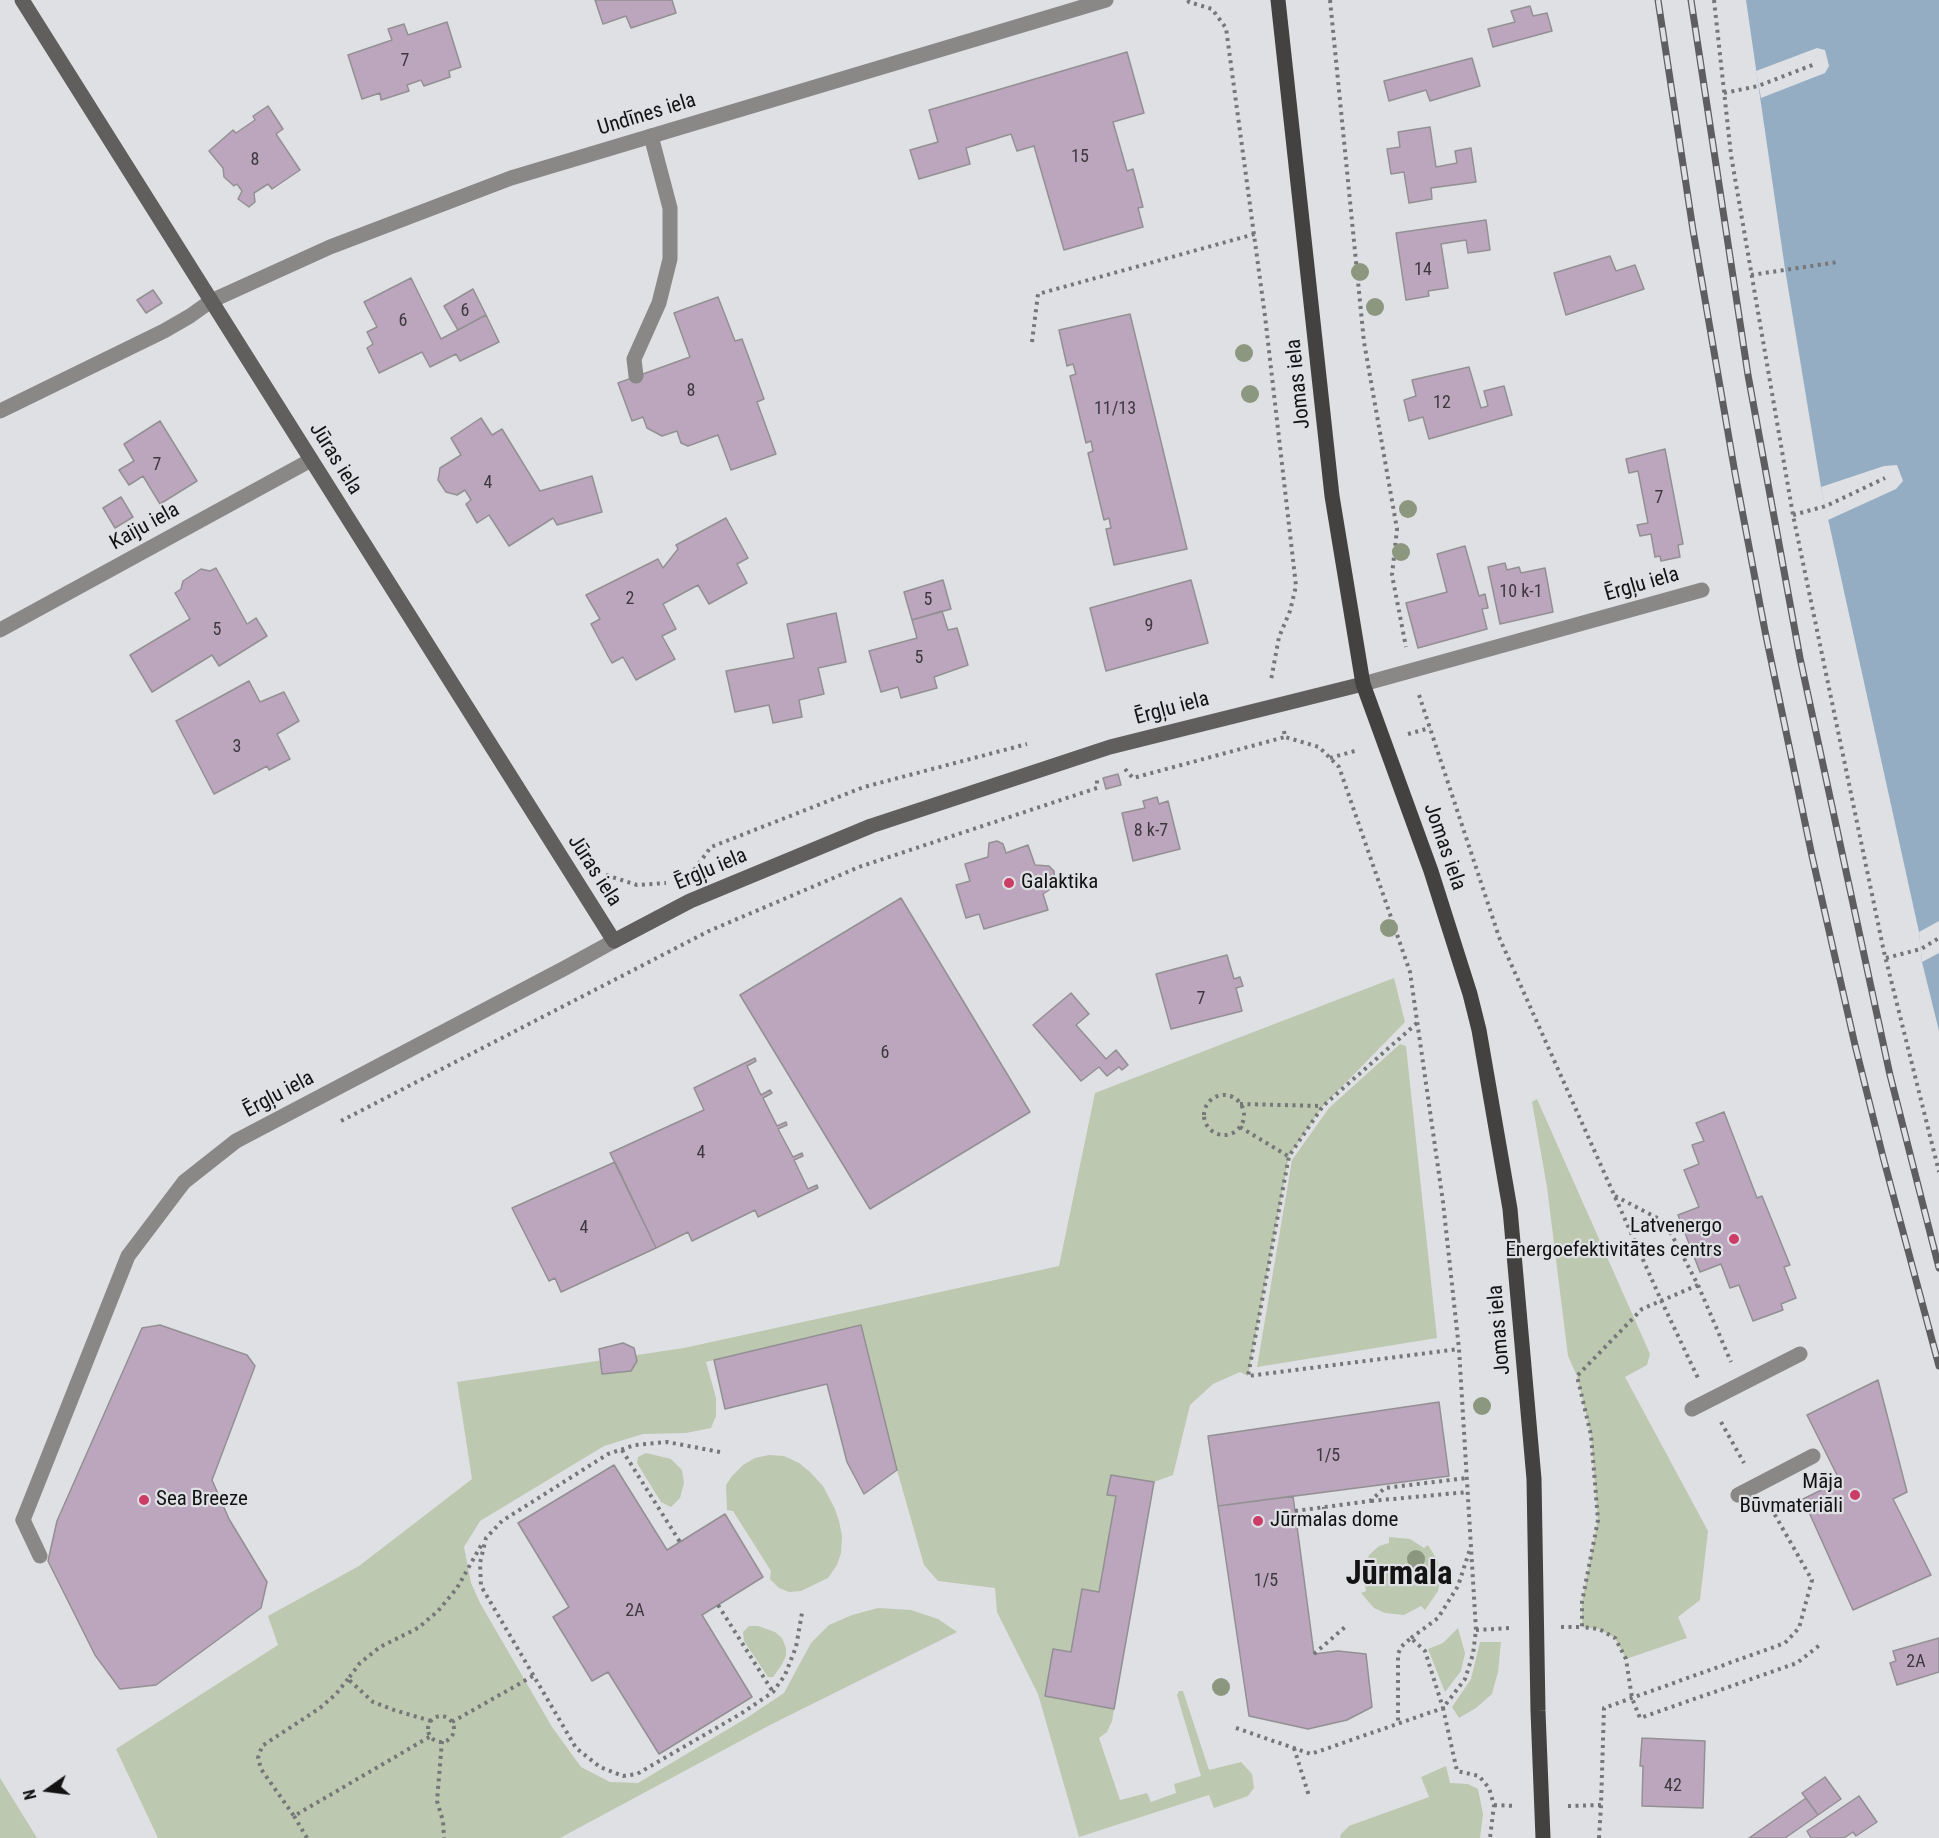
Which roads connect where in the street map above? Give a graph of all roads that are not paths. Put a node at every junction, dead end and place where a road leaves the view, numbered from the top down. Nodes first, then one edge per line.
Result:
1 (22, 0) edge
2 (1106, 0) edge
3 (1278, 0) edge
4 (651, 136) junction
5 (211, 300) junction
6 (636, 376) dead end
7 (0, 411) edge
8 (311, 460) junction
9 (1702, 590) dead end
10 (0, 630) edge
11 (1363, 684) junction
12 (614, 941) junction
13 (1800, 1354) dead end
14 (1692, 1409) dead end
15 (1813, 1456) dead end
16 (1738, 1495) dead end
17 (40, 1556) dead end
18 (1543, 1838) edge

1 - 5 street, Jūras iela
2 - 4 street, Undīnes iela
3 - 11 main road, Jomas iela
4 - 5 street, Undīnes iela
4 - 6 street
5 - 7 street, Undīnes iela
5 - 8 street, Jūras iela
8 - 10 street, Kaiju iela
8 - 12 street, Jūras iela
9 - 11 street, Ērgļu iela
11 - 12 street, Ērgļu iela
11 - 18 main road, Jomas iela
12 - 17 street, Ērgļu iela
13 - 14 street
15 - 16 street

